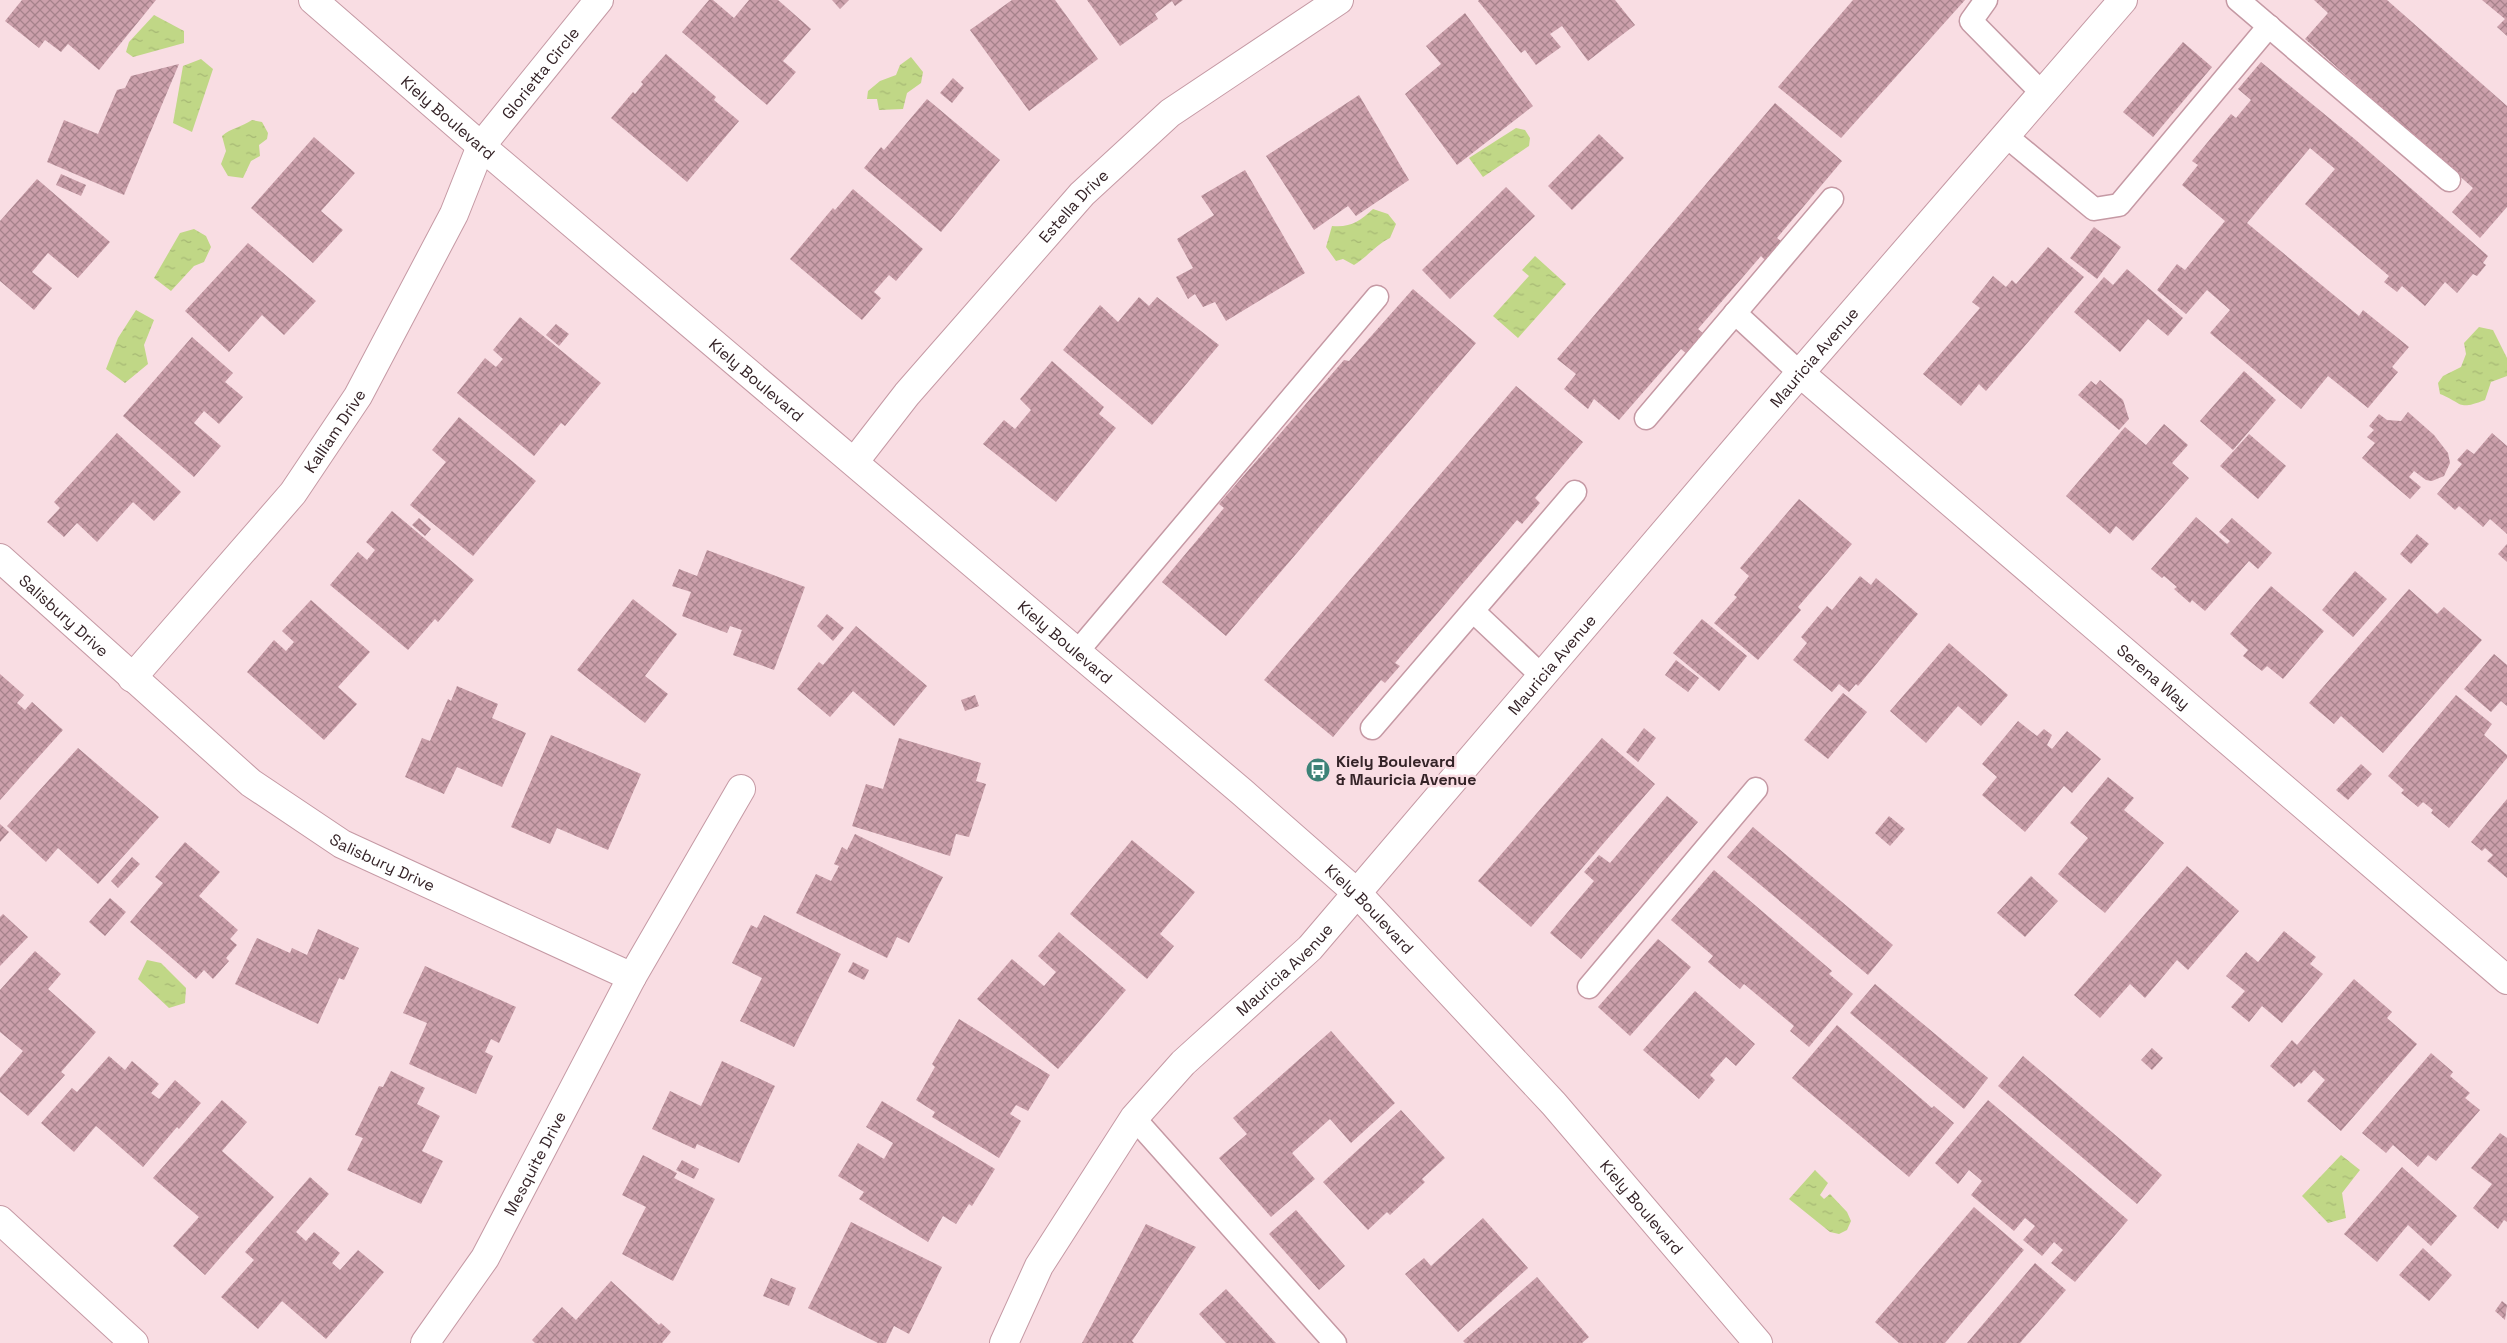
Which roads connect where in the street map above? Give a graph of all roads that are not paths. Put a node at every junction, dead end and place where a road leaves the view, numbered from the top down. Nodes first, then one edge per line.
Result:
1 (313, 0) edge
2 (599, 0) edge
3 (1339, 0) edge
4 (1986, 0) edge
5 (2123, 0) edge
6 (2238, 0) edge
7 (2269, 26) junction
8 (2042, 93) junction
9 (2006, 136) junction
10 (481, 146) junction
11 (2449, 180) dead end
12 (1832, 199) dead end
13 (1377, 297) dead end
14 (1735, 313) junction
15 (1800, 373) junction
16 (1646, 418) dead end
17 (855, 461) junction
18 (1575, 492) dead end
19 (0, 558) edge
20 (1473, 611) junction
21 (1077, 652) junction
22 (1542, 676) junction
23 (132, 678) junction
24 (1372, 728) dead end
25 (741, 789) dead end
26 (1756, 789) dead end
27 (1358, 893) junction
28 (632, 977) junction
29 (2507, 980) edge
30 (1589, 987) dead end
31 (1134, 1118) junction
32 (0, 1220) edge
33 (134, 1343) edge
34 (425, 1343) edge
35 (1004, 1343) edge
36 (1335, 1343) edge
37 (1758, 1343) edge

1 - 10 street, Kiely Boulevard
2 - 10 street, Glorietta Circle
3 - 17 street, Estella Drive
4 - 8 lane
5 - 8 street, Mauricia Avenue
6 - 7 lane
7 - 9 lane
7 - 11 lane
8 - 9 street, Mauricia Avenue
9 - 15 street, Mauricia Avenue
10 - 17 street, Kiely Boulevard
10 - 23 street, Kalliam Drive
12 - 14 lane
13 - 21 lane
14 - 15 lane
14 - 16 lane
15 - 22 street, Mauricia Avenue
15 - 29 street, Serena Way
17 - 21 street, Kiely Boulevard
18 - 20 lane
19 - 23 street, Salisbury Drive
20 - 22 lane
20 - 24 lane
21 - 27 street, Kiely Boulevard
22 - 27 street, Mauricia Avenue
23 - 28 street, Salisbury Drive
25 - 28 street
26 - 30 lane
27 - 31 street, Mauricia Avenue
27 - 37 street, Kiely Boulevard
28 - 34 street, Mesquite Drive
31 - 35 street, Mauricia Avenue
31 - 36 lane
32 - 33 street

